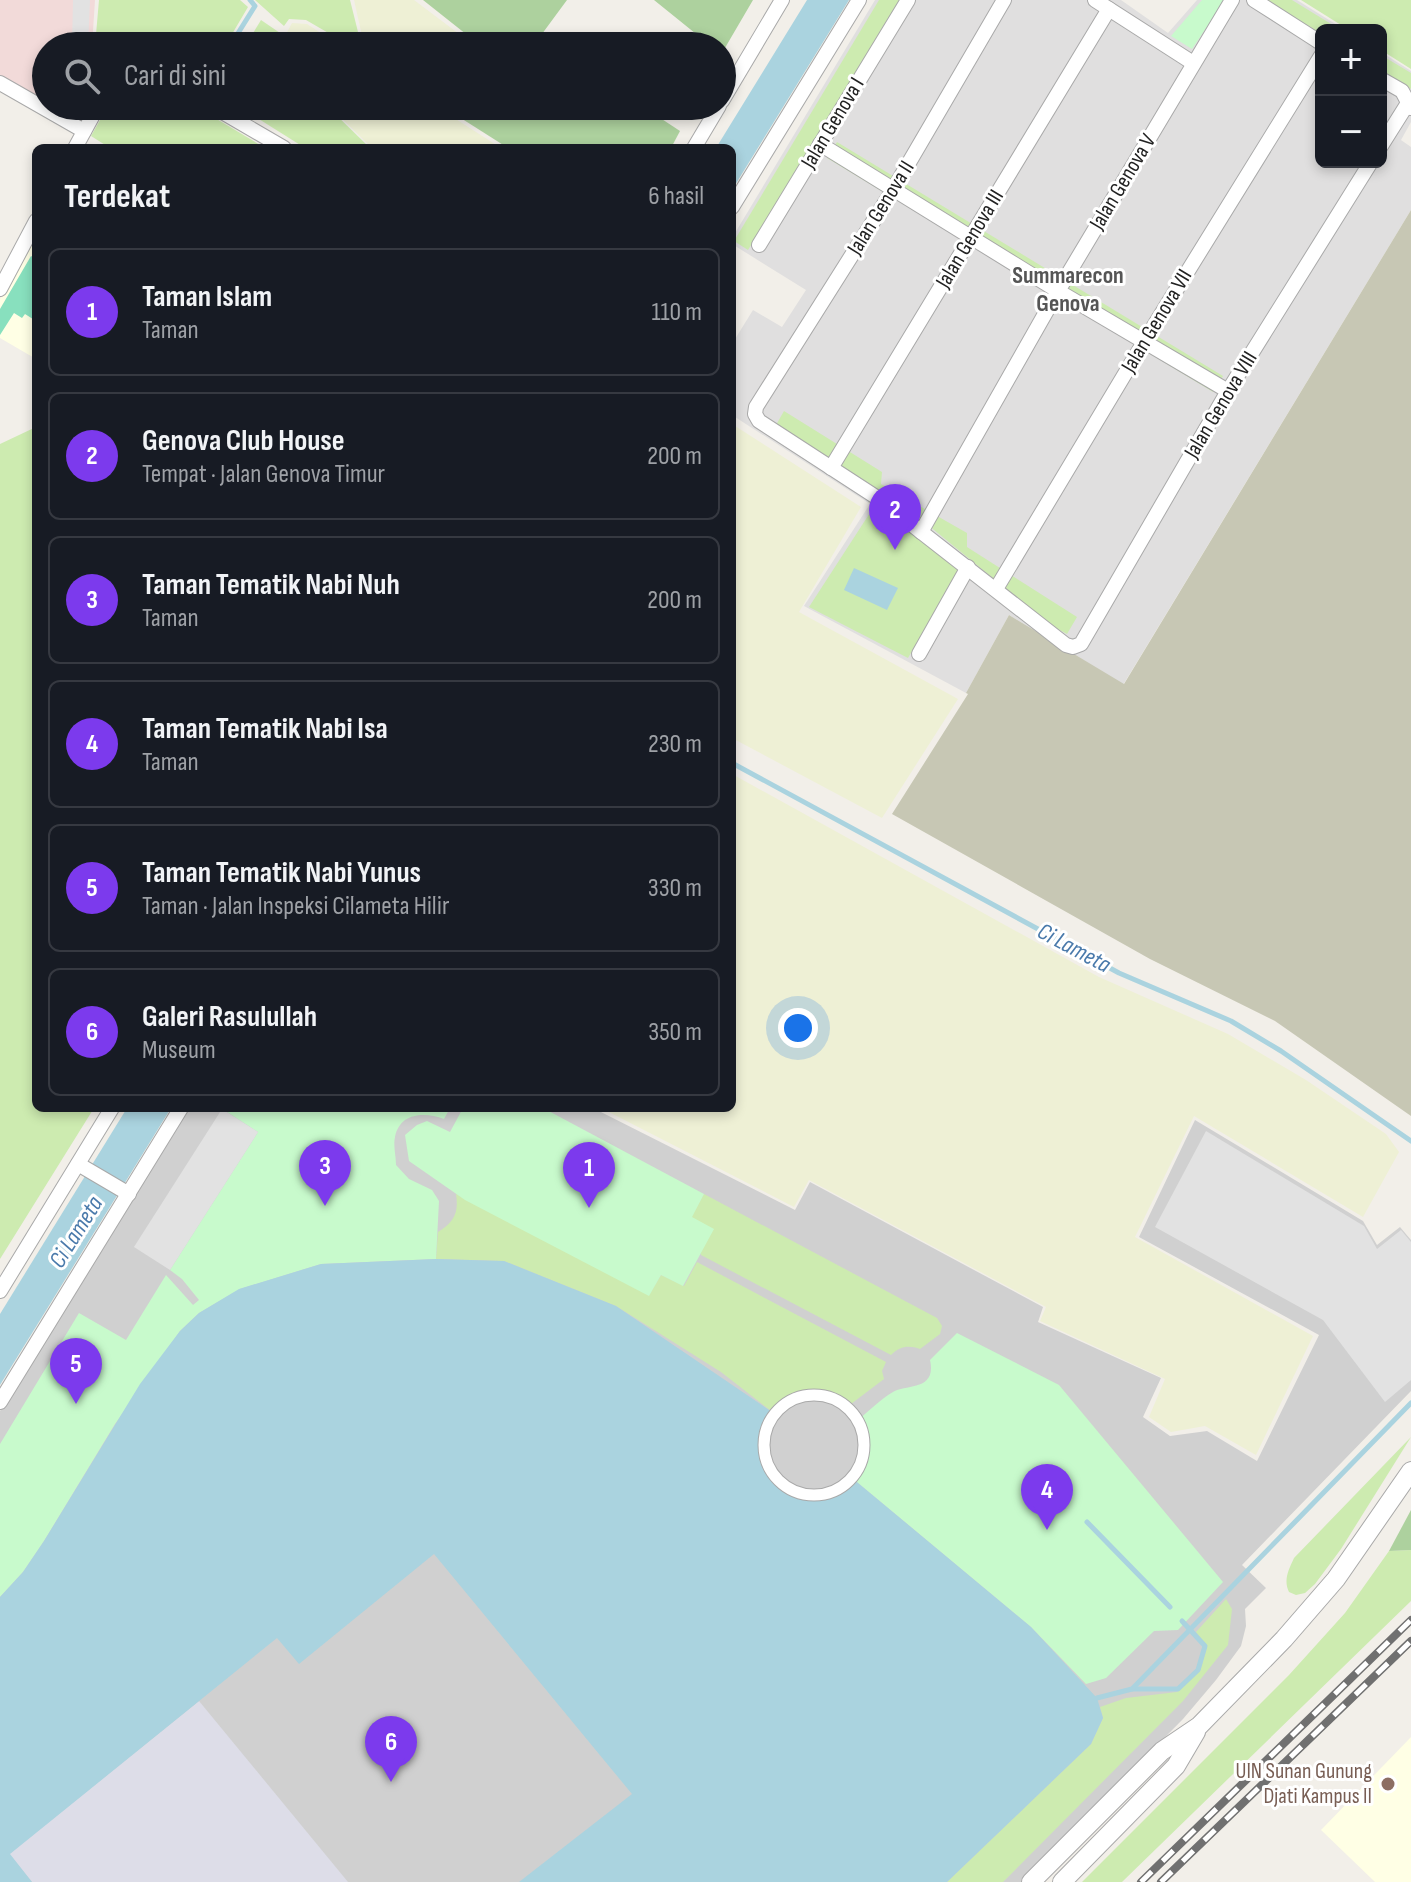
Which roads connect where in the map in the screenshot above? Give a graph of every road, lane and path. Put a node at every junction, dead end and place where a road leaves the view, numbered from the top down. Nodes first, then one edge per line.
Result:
1 (782, 0) edge
2 (859, 0) edge
3 (908, 0) edge
4 (1004, 0) edge
5 (1095, 0) edge
6 (1232, 0) edge
7 (1254, 0) edge
8 (1109, 9) junction
9 (1315, 39) edge
10 (1193, 63) junction
11 (1315, 66) edge
12 (736, 77) edge
13 (0, 83) edge
14 (1387, 84) edge
15 (1409, 100) edge
16 (32, 101) edge
17 (65, 120) edge
18 (90, 120) edge
19 (236, 120) edge
20 (711, 120) edge
21 (84, 131) junction
22 (1387, 136) edge
23 (77, 144) edge
24 (277, 144) edge
25 (696, 144) edge
26 (820, 144) junction
27 (1367, 168) edge
28 (893, 190) junction
29 (736, 200) edge
30 (32, 229) edge
31 (972, 238) junction
32 (759, 245) dead end
33 (0, 289) edge
34 (1058, 291) junction
35 (1144, 342) junction
36 (1228, 391) junction
37 (831, 468) junction
38 (921, 532) junction
39 (968, 567) junction
40 (996, 589) junction
41 (919, 654) dead end
42 (110, 1112) edge
43 (178, 1112) edge
44 (82, 1166) junction
45 (124, 1191) junction
46 (0, 1291) edge
47 (0, 1402) edge
48 (864, 1447) joint
49 (1411, 1471) edge
50 (1199, 1726) junction
51 (1031, 1882) edge
52 (1062, 1882) edge

1 - 12 street
2 - 29 street
3 - 26 street, Jalan Genova I
4 - 28 street, Jalan Genova II
5 - 8 street
6 - 10 street, Jalan Genova V
7 - 9 street
8 - 10 street
8 - 31 street, Jalan Genova III
10 - 34 street, Jalan Genova V
11 - 35 street, Jalan Genova VII
13 - 16 street
14 - 15 street
15 - 22 street
17 - 21 street
18 - 21 street
19 - 24 street
20 - 25 street
21 - 23 street
26 - 28 street
26 - 32 street, Jalan Genova I
27 - 36 street, Jalan Genova VIII
28 - 31 street
28 - 37 street, Jalan Genova II
30 - 33 street
31 - 34 street
31 - 37 street, Jalan Genova III
34 - 35 street
34 - 38 street, Jalan Genova V
35 - 36 street
35 - 40 street, Jalan Genova VII
36 - 40 street, Jalan Genova VIII
37 - 38 street
38 - 39 street
39 - 40 street
39 - 41 street
42 - 44 street
43 - 45 street
44 - 45 street
44 - 46 street
45 - 47 street
48 - 48 street
49 - 50 street
50 - 51 street
50 - 52 street

